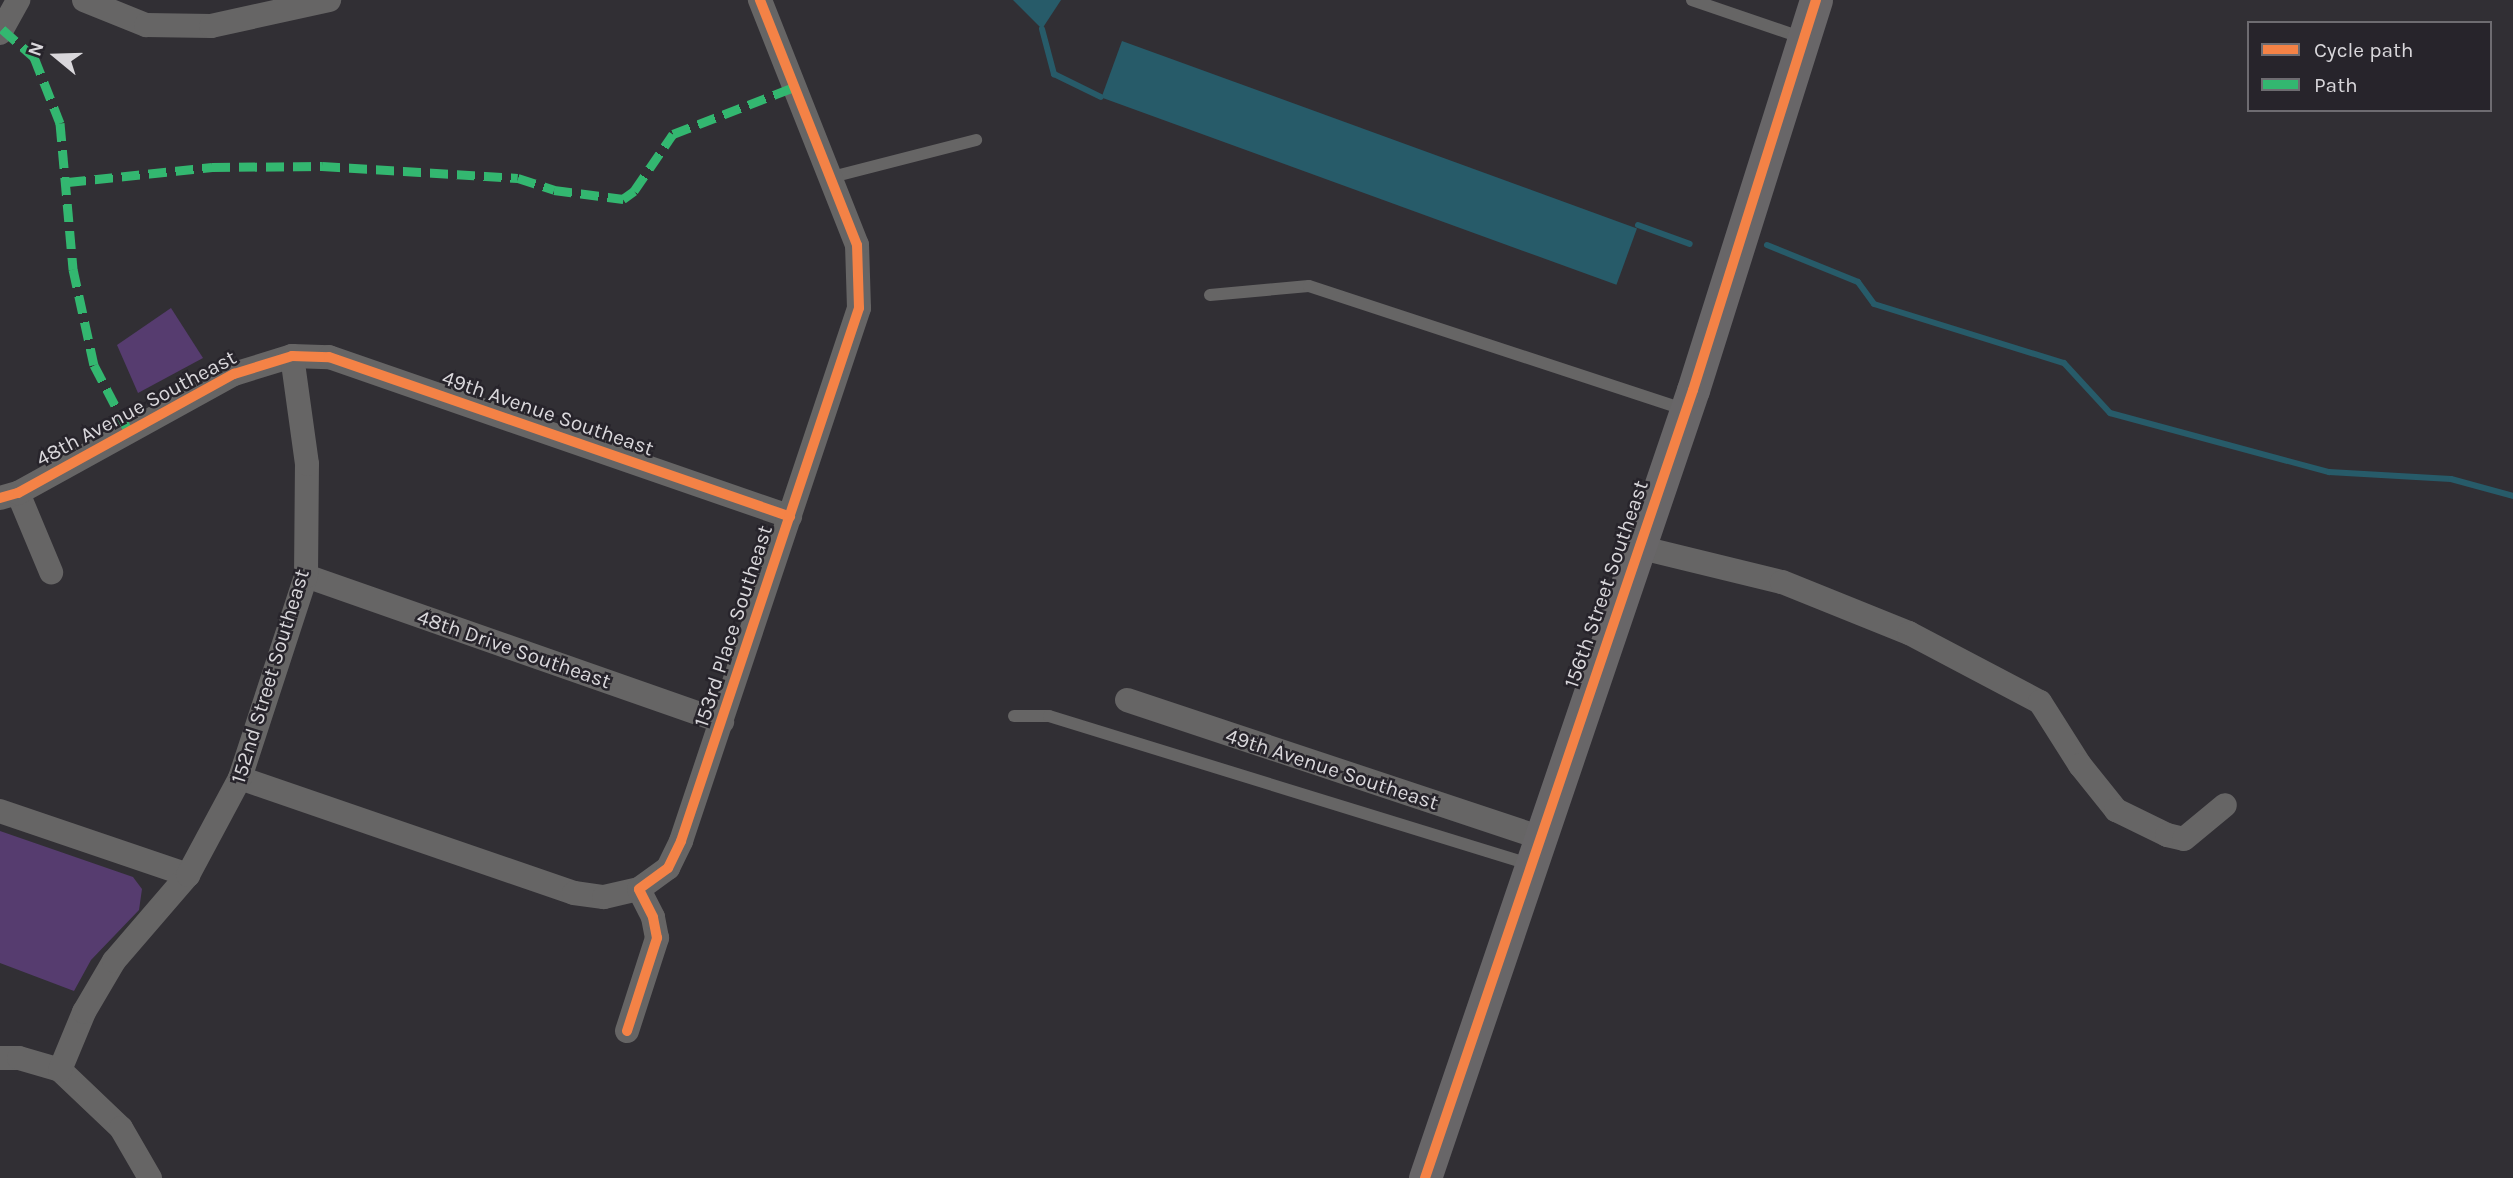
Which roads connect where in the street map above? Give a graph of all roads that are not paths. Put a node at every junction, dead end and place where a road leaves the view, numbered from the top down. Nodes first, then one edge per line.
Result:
1 (18, 0) edge
2 (85, 0) edge
3 (329, 0) edge
4 (760, 0) edge
5 (1692, 0) edge
6 (1816, 0) edge
7 (0, 33) edge
8 (1803, 38) junction
9 (976, 140) dead end
10 (828, 178) junction
11 (1210, 295) dead end
12 (292, 356) junction
13 (1686, 410) junction
14 (9, 495) edge
15 (790, 517) junction
16 (1638, 547) junction
17 (51, 572) dead end
18 (306, 576) junction
19 (1127, 700) dead end
20 (1014, 716) dead end
21 (722, 722) junction
22 (240, 778) junction
23 (2225, 805) dead end
24 (0, 811) edge
25 (1534, 851) junction
26 (188, 875) junction
27 (639, 889) junction
28 (626, 1031) dead end
29 (0, 1059) edge
30 (60, 1070) junction
31 (150, 1178) edge
32 (1425, 1178) edge

1 - 7 street
2 - 3 street
4 - 10 street, 153rd Place Southeast
5 - 8 lane
6 - 8 street, 156th Street Southeast
8 - 13 street, 156th Street Southeast
9 - 10 lane
10 - 15 street, 153rd Place Southeast
11 - 13 lane
12 - 14 street, 48th Avenue Southeast
12 - 15 street, 49th Avenue Southeast
12 - 18 street, 152nd Street Southeast
13 - 16 street, 156th Street Southeast
14 - 17 street, 48th Avenue Southeast
15 - 21 street, 153rd Place Southeast
16 - 23 street
16 - 25 street, 156th Street Southeast
18 - 21 street, 48th Drive Southeast
18 - 22 street, 152nd Street Southeast
19 - 25 street, 49th Avenue Southeast
20 - 25 lane
21 - 27 street, 153rd Place Southeast
22 - 26 street, 152nd Street Southeast
22 - 27 street
24 - 26 street
25 - 32 street, 156th Street Southeast
26 - 30 street, 152nd Street Southeast
27 - 28 street
29 - 30 street
30 - 31 street

